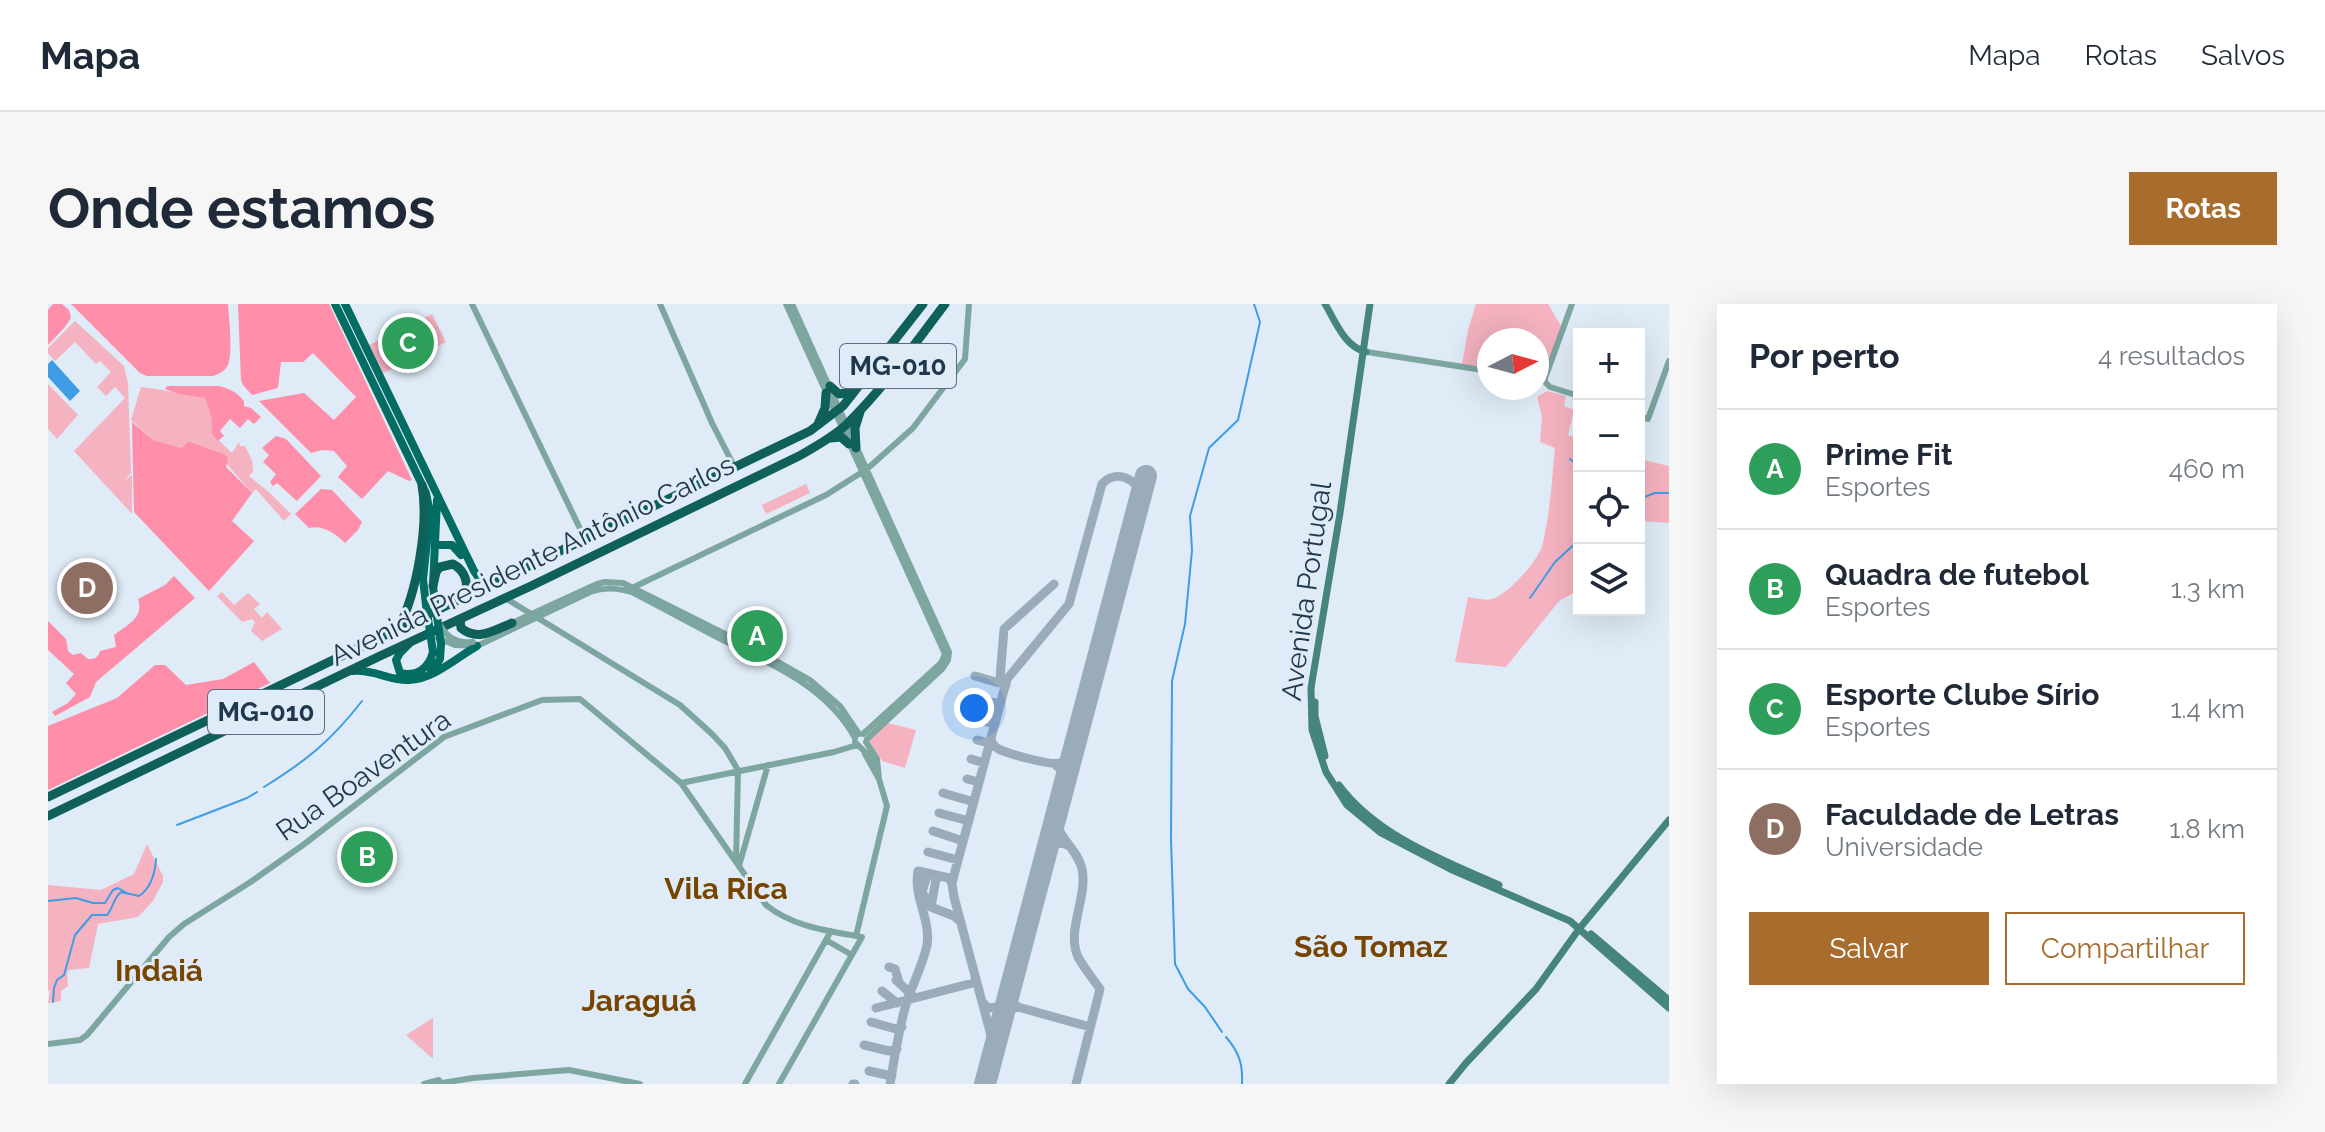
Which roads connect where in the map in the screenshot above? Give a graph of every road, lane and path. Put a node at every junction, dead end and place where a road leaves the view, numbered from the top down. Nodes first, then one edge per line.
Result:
1 (335, 304) edge
2 (345, 304) edge
3 (472, 304) edge
4 (660, 304) edge
5 (786, 304) edge
6 (792, 304) edge
7 (923, 304) edge
8 (945, 304) edge
9 (969, 304) edge
10 (1325, 304) edge
11 (1372, 304) edge
12 (1572, 304) edge
13 (1365, 352) junction
14 (1669, 361) edge
15 (1549, 367) edge
16 (1477, 369) edge
17 (1549, 386) edge
18 (828, 390) junction
19 (856, 390) junction
20 (1573, 394) edge
21 (863, 407) junction
22 (838, 411) junction
23 (1645, 418) edge
24 (844, 426) junction
25 (816, 427) junction
26 (827, 438) junction
27 (853, 446) junction
28 (735, 468) junction
29 (864, 471) junction
30 (422, 485) junction
31 (434, 490) junction
32 (585, 539) junction
33 (439, 545) dead end
34 (429, 561) dead end
35 (480, 581) junction
36 (491, 585) junction
37 (433, 586) junction
38 (634, 587) junction
39 (505, 598) junction
40 (460, 599) junction
41 (429, 602) junction
42 (534, 615) junction
43 (460, 619) junction
44 (438, 621) junction
45 (512, 623) junction
46 (398, 629) junction
47 (423, 637) junction
48 (412, 642) junction
49 (475, 644) junction
50 (348, 672) junction
51 (423, 676) junction
52 (860, 740) junction
53 (865, 754) junction
54 (877, 764) junction
55 (768, 765) junction
56 (738, 770) junction
57 (879, 779) junction
58 (681, 783) junction
59 (48, 797) edge
60 (48, 816) edge
61 (1669, 820) edge
62 (737, 864) junction
63 (1580, 928) junction
64 (831, 931) junction
65 (859, 937) junction
66 (826, 940) junction
67 (852, 955) junction
68 (1669, 1000) edge
69 (1669, 1008) edge
70 (48, 1044) edge
71 (514, 1074) junction
72 (446, 1081) junction
73 (623, 1083) edge
74 (424, 1084) edge
75 (436, 1084) edge
76 (516, 1084) edge
77 (640, 1084) edge
78 (745, 1084) edge
79 (779, 1084) edge
80 (1449, 1084) edge

1 - 30 main road
2 - 31 main road
3 - 32 street
4 - 28 street
5 - 18 street
6 - 18 street
7 - 19 highway, Avenida Presidente Antônio Carlos / MG-010
8 - 21 highway, Avenida Presidente Antônio Carlos / MG-010
9 - 29 street
10 - 13 main road
11 - 13 main road, Avenida Portugal
12 - 15 street
13 - 16 street
13 - 63 main road, Avenida Portugal
14 - 23 street
17 - 20 street
18 - 19 highway
18 - 22 street
18 - 25 highway
19 - 22 highway, Avenida Presidente Antônio Carlos / MG-010
21 - 24 highway, Avenida Presidente Antônio Carlos / MG-010
21 - 27 highway
22 - 24 street
22 - 25 highway, Avenida Presidente Antônio Carlos / MG-010
24 - 26 highway, Avenida Presidente Antônio Carlos / MG-010
24 - 27 street
25 - 28 highway, Avenida Presidente Antônio Carlos / MG-010
26 - 27 highway
26 - 39 highway, Avenida Presidente Antônio Carlos / MG-010
27 - 29 street
28 - 32 highway, Avenida Presidente Antônio Carlos / MG-010
29 - 38 street
29 - 52 street
30 - 41 main road
30 - 46 highway
31 - 35 main road
31 - 37 main road
32 - 36 highway, Avenida Presidente Antônio Carlos / MG-010
33 - 35 main road
34 - 41 main road
35 - 36 main road
36 - 40 highway, Avenida Presidente Antônio Carlos / MG-010
37 - 40 highway
37 - 41 main road
38 - 42 street
38 - 52 street
39 - 42 street
39 - 43 highway, Avenida Presidente Antônio Carlos / MG-010
40 - 46 highway, Avenida Presidente Antônio Carlos / MG-010
41 - 44 main road, bridge
41 - 48 main road, bridge
42 - 45 street
42 - 49 street
42 - 52 street
42 - 56 street
43 - 45 highway
43 - 47 highway, Avenida Presidente Antônio Carlos / MG-010
44 - 49 street, bridge
44 - 51 main road, bridge
45 - 49 street
46 - 59 highway, Avenida Presidente Antônio Carlos / MG-010
47 - 48 highway, Avenida Presidente Antônio Carlos / MG-010
47 - 49 street
48 - 50 highway, Avenida Presidente Antônio Carlos / MG-010
49 - 51 main road
50 - 51 main road
50 - 60 highway, Avenida Presidente Antônio Carlos / MG-010
52 - 53 street
52 - 54 street
52 - 55 street
53 - 54 street
53 - 57 street
54 - 57 street
55 - 56 street
55 - 62 street
56 - 58 street
56 - 62 street
57 - 65 street
58 - 62 street, Rua Boaventura
58 - 70 street, Rua Boaventura
61 - 63 main road
62 - 64 street, Rua Boaventura
63 - 68 main road
63 - 69 main road
63 - 80 main road
64 - 65 street, Rua Boaventura
64 - 66 street
65 - 67 street
66 - 67 street
66 - 78 street
67 - 79 street
71 - 72 street
71 - 73 street
71 - 76 street
72 - 74 street
72 - 75 street
73 - 77 street

